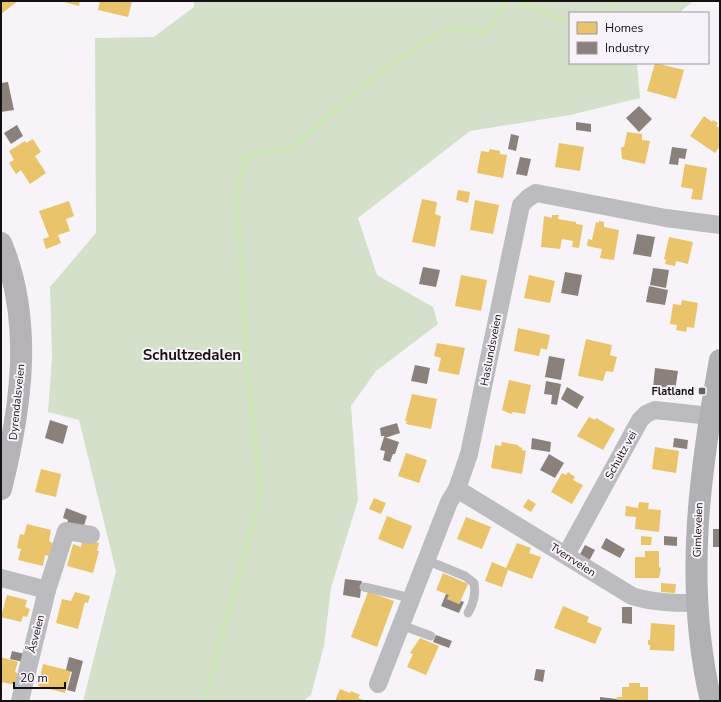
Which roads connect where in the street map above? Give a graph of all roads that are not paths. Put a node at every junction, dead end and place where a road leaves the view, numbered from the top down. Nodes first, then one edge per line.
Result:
1 (720, 225) edge
2 (1, 243) edge
3 (720, 360) edge
4 (710, 416) junction
5 (457, 489) junction
6 (1, 490) edge
7 (90, 535) dead end
8 (566, 555) junction
9 (426, 560) junction
10 (1, 578) edge
11 (364, 587) dead end
12 (47, 590) junction
13 (411, 598) junction
14 (698, 603) junction
15 (468, 613) dead end
16 (401, 625) junction
17 (431, 636) dead end
18 (378, 684) dead end
19 (20, 701) edge
20 (711, 701) edge

1 - 5 street, Haslundsveien
2 - 6 main road, Dyrendalsveien
3 - 4 street, Gimleveien
4 - 8 street, Schultz vei
4 - 14 street, Gimleveien
5 - 8 street, Tverrveien
5 - 9 street, Haslundsveien
7 - 12 street, Åsveien
8 - 14 street, Tverrveien
9 - 13 street, Haslundsveien
9 - 15 lane
10 - 12 street
11 - 13 lane
12 - 19 street, Åsveien
13 - 16 street, Haslundsveien
14 - 20 street, Gimleveien
16 - 17 lane
16 - 18 street, Haslundsveien

